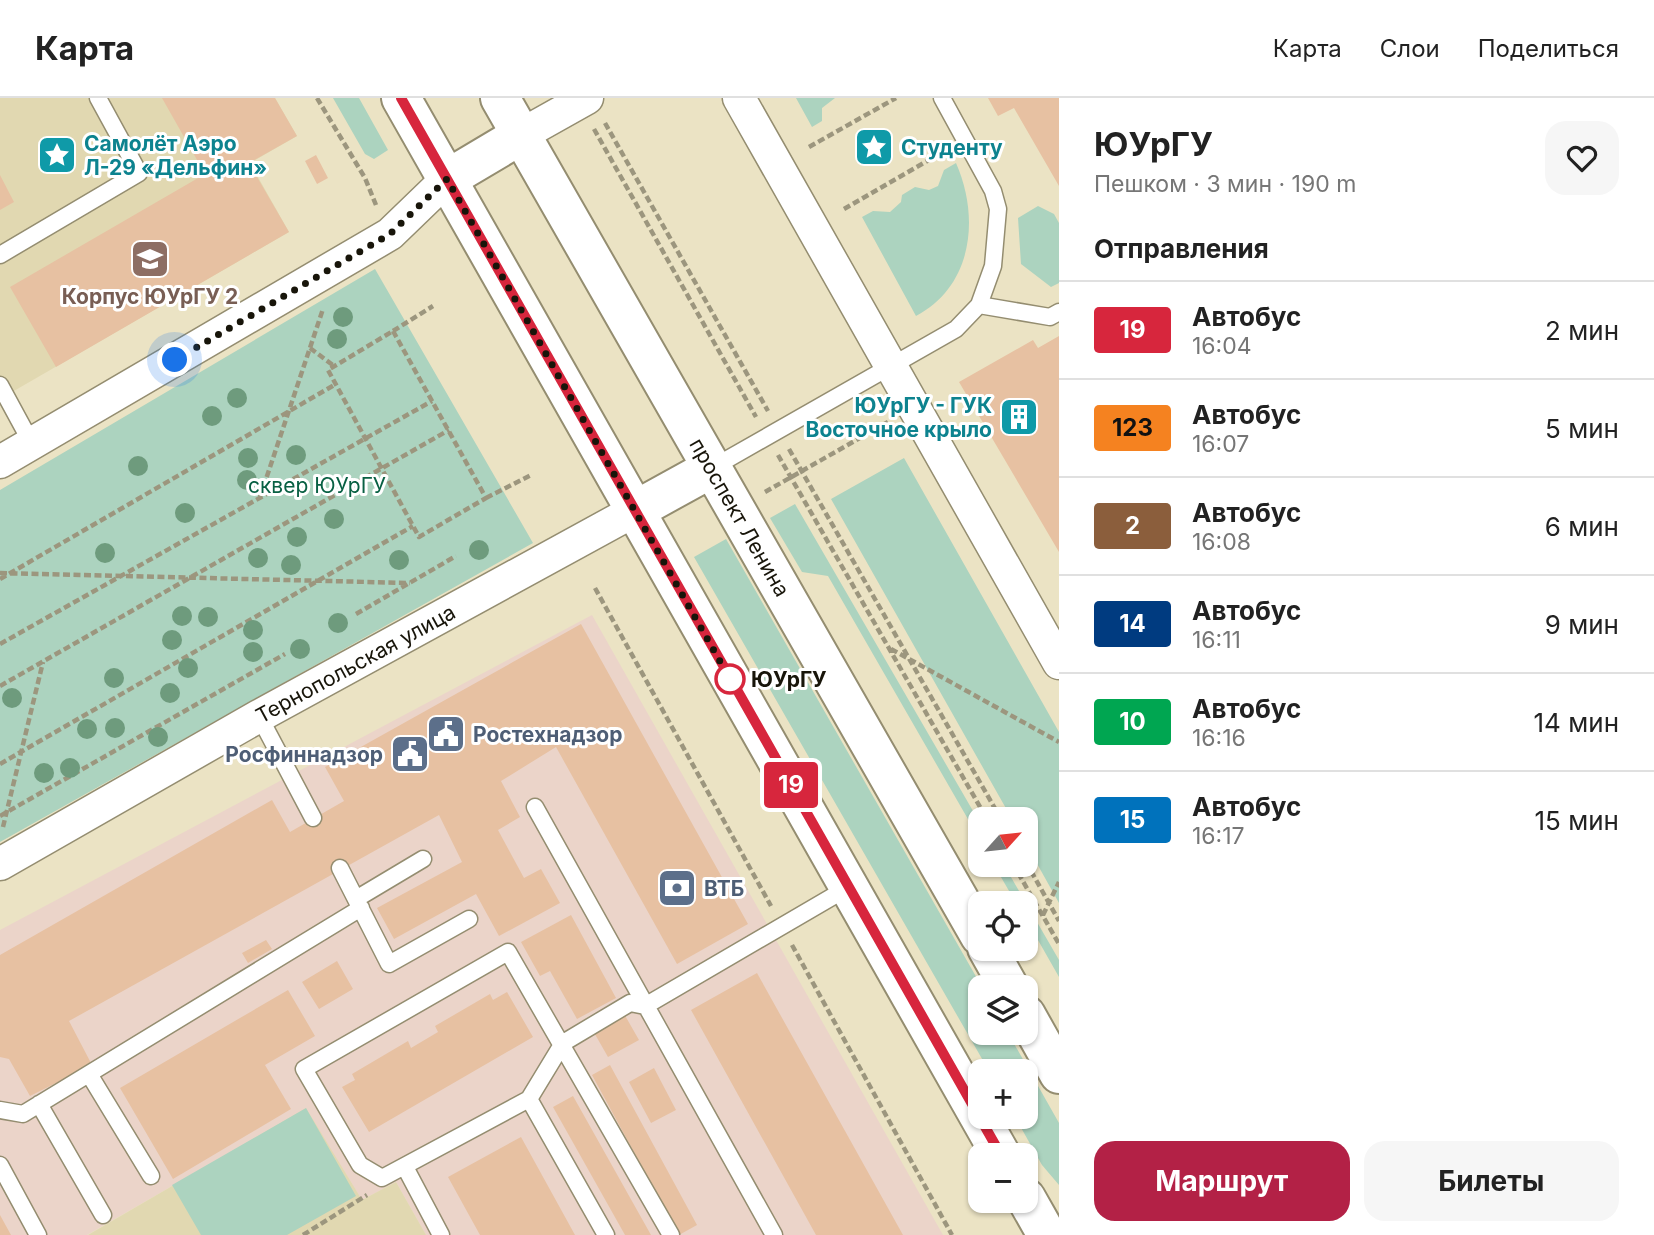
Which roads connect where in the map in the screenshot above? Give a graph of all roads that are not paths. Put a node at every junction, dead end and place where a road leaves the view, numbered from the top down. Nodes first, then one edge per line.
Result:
1 (97, 98) edge
2 (401, 98) edge
3 (500, 98) edge
4 (739, 98) edge
5 (942, 98) edge
6 (595, 109) edge
7 (521, 135) junction
8 (447, 179) junction
9 (0, 255) edge
10 (979, 305) junction
11 (1059, 312) edge
12 (890, 366) junction
13 (0, 385) edge
14 (32, 444) junction
15 (0, 462) edge
16 (712, 468) junction
17 (634, 511) junction
18 (1059, 663) edge
19 (259, 716) junction
20 (535, 807) dead end
21 (313, 818) dead end
22 (423, 859) dead end
23 (0, 864) edge
24 (340, 868) dead end
25 (849, 887) junction
26 (358, 903) junction
27 (968, 915) edge
28 (469, 919) dead end
29 (645, 1006) junction
30 (1038, 1036) edge
31 (563, 1043) junction
32 (89, 1074) junction
33 (1059, 1074) edge
34 (529, 1099) junction
35 (39, 1104) junction
36 (0, 1110) edge
37 (994, 1143) edge
38 (0, 1165) edge
39 (405, 1167) junction
40 (150, 1176) dead end
41 (1035, 1213) edge
42 (103, 1214) dead end
43 (38, 1235) edge
44 (441, 1235) edge
45 (606, 1235) edge
46 (671, 1235) edge
47 (774, 1235) edge
48 (1047, 1235) edge

1 - 9 lane
2 - 8 main road
3 - 7 main road, проспект Ленина
4 - 12 street
5 - 10 lane
6 - 7 street
7 - 8 main road
7 - 16 main road, проспект Ленина
8 - 14 street
8 - 17 main road
10 - 11 lane
10 - 12 lane
12 - 16 lane
12 - 18 street
13 - 14 lane
14 - 15 street
16 - 17 main road, Тернопольская улица
16 - 27 main road, проспект Ленина
17 - 19 street, Тернопольская улица
17 - 25 main road
19 - 21 lane
19 - 23 street, Тернопольская улица
20 - 29 lane
22 - 26 lane
24 - 26 lane
25 - 29 lane
25 - 37 main road
26 - 28 lane
26 - 32 lane
29 - 31 lane
29 - 47 lane
30 - 33 main road
31 - 34 lane
31 - 39 lane
31 - 46 lane
32 - 35 lane
32 - 40 lane
34 - 39 lane
34 - 45 lane
35 - 36 lane
35 - 42 lane
38 - 43 lane
39 - 44 lane
41 - 48 main road

